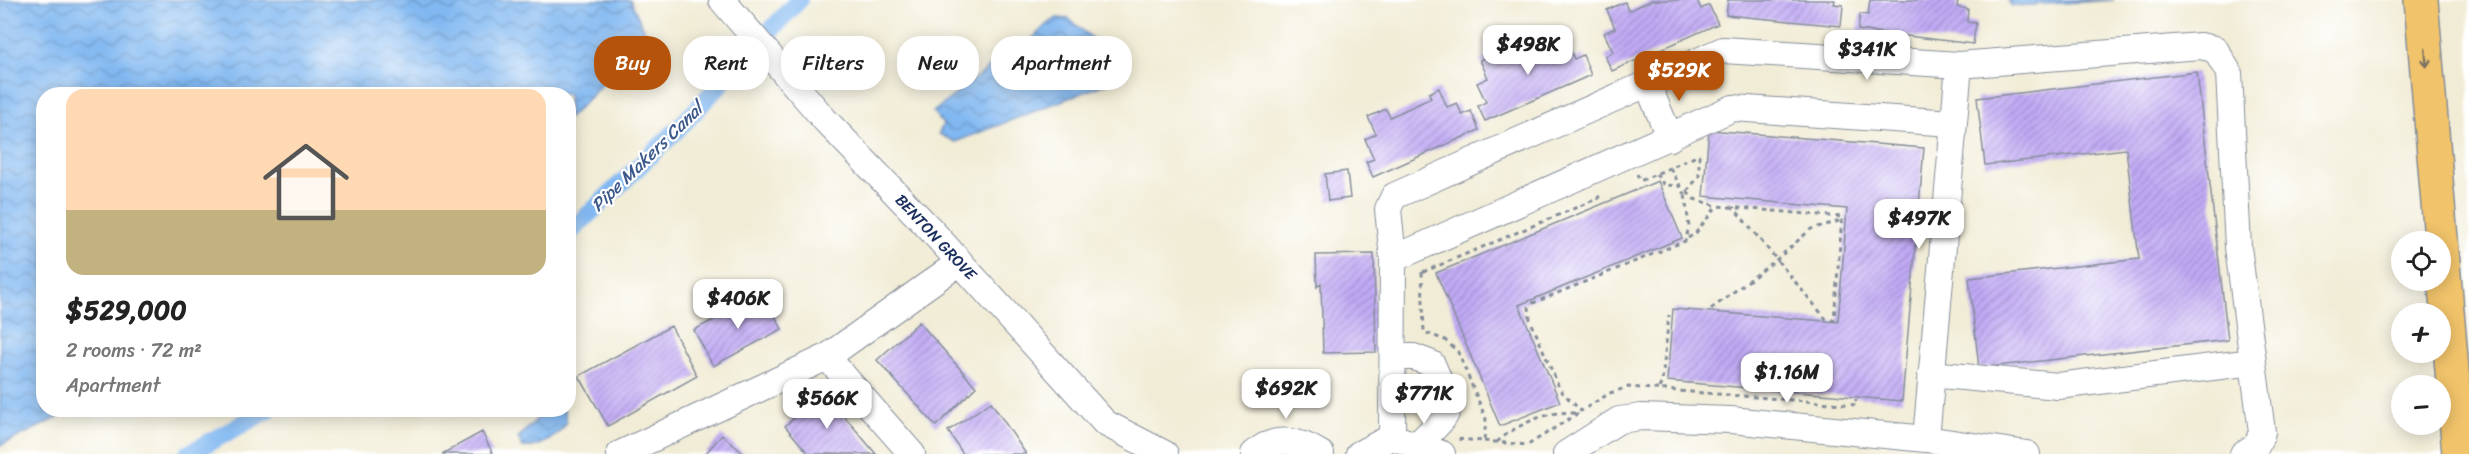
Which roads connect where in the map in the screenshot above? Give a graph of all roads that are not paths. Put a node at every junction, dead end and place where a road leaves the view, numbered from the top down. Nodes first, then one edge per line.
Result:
1 (2421, 0) edge
2 (730, 9) edge
3 (1959, 65) junction
4 (1647, 83) junction
5 (1952, 123) junction
6 (1670, 138) junction
7 (1399, 256) junction
8 (960, 262) junction
9 (827, 357) junction
10 (1393, 357) junction
11 (2253, 362) junction
12 (1931, 374) junction
13 (1392, 437) junction
14 (1926, 439) junction
15 (1417, 445) junction
16 (620, 454) edge
17 (912, 454) edge
18 (1165, 454) edge
19 (1254, 454) edge
20 (1321, 454) edge
21 (1359, 454) edge
22 (1442, 454) edge
23 (1566, 454) edge
24 (2027, 454) edge
25 (2243, 454) edge
26 (2458, 454) edge

1 -> 26 highway
2 - 8 street, BENTON GROVE
3 - 4 street
3 - 5 street
3 - 11 street
4 - 6 street
4 - 7 street
5 - 6 street
5 - 12 street
6 - 7 street
7 - 10 street
8 - 9 street
8 - 18 street, BENTON GROVE
9 - 16 street
9 - 17 street
10 - 13 street
10 - 15 street
11 - 12 street
11 - 25 street
12 - 14 street
13 - 15 street
13 - 21 street
14 - 23 street
14 - 24 street
15 - 22 street
19 - 20 street

